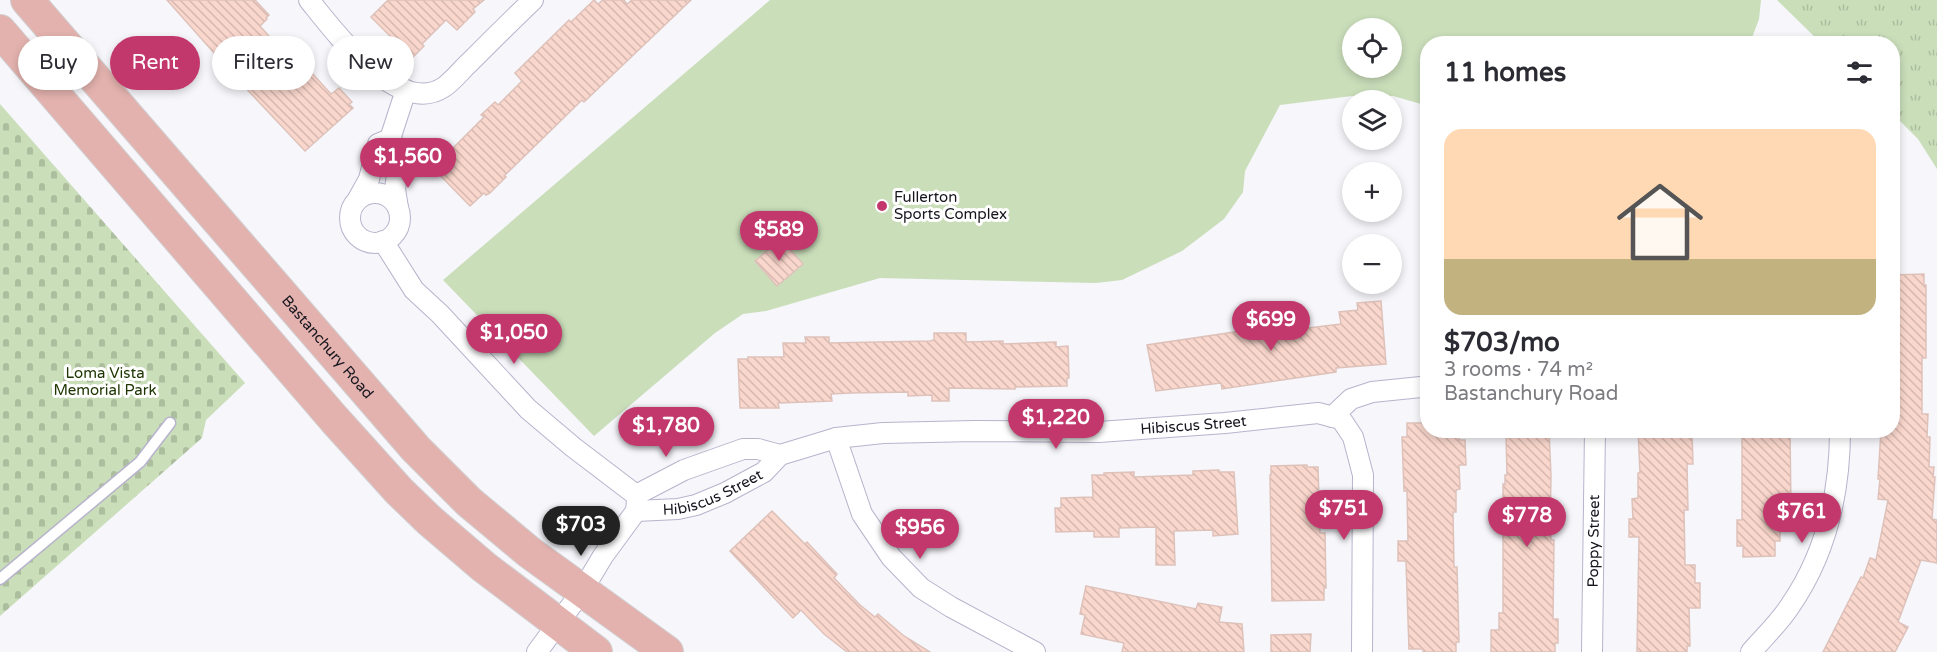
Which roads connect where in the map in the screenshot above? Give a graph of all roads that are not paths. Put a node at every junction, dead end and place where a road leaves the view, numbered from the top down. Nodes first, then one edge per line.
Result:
1 (27, 0) edge
2 (309, 0) edge
3 (533, 0) edge
4 (0, 31) edge
5 (339, 36) edge
6 (406, 90) joint
7 (390, 139) junction
8 (358, 199) junction
9 (398, 208) junction
10 (383, 242) junction
11 (1420, 387) edge
12 (1332, 417) junction
13 (170, 423) dead end
14 (836, 438) junction
15 (1595, 438) edge
16 (1840, 438) edge
17 (780, 454) junction
18 (713, 460) junction
19 (725, 494) junction
20 (636, 503) junction
21 (0, 579) edge
22 (582, 591) junction
23 (558, 624) junction
24 (537, 652) edge
25 (596, 652) edge
26 (667, 652) edge
27 (1035, 652) edge
28 (1362, 652) edge
29 (1592, 652) edge
30 (1751, 652) edge

1 - 22 main road, Bastanchury Road
2 - 5 street
3 - 6 street
4 - 23 main road
6 - 7 street
7 - 8 street
7 - 9 street
8 - 9 street
8 - 10 street
9 - 10 street
10 - 20 street
11 - 12 street
12 - 14 street, Hibiscus Street
12 - 28 street
13 - 21 lane
14 - 17 street, Hibiscus Street
14 - 27 street
15 - 29 street, Poppy Street
16 - 30 street
17 - 18 street, Hibiscus Street
17 - 19 street, Hibiscus Street
18 - 19 street
18 - 20 street, Hibiscus Street
19 - 20 street, Hibiscus Street
20 - 22 street
22 - 23 street
22 - 26 main road, Bastanchury Road
23 - 24 street
23 - 25 main road

